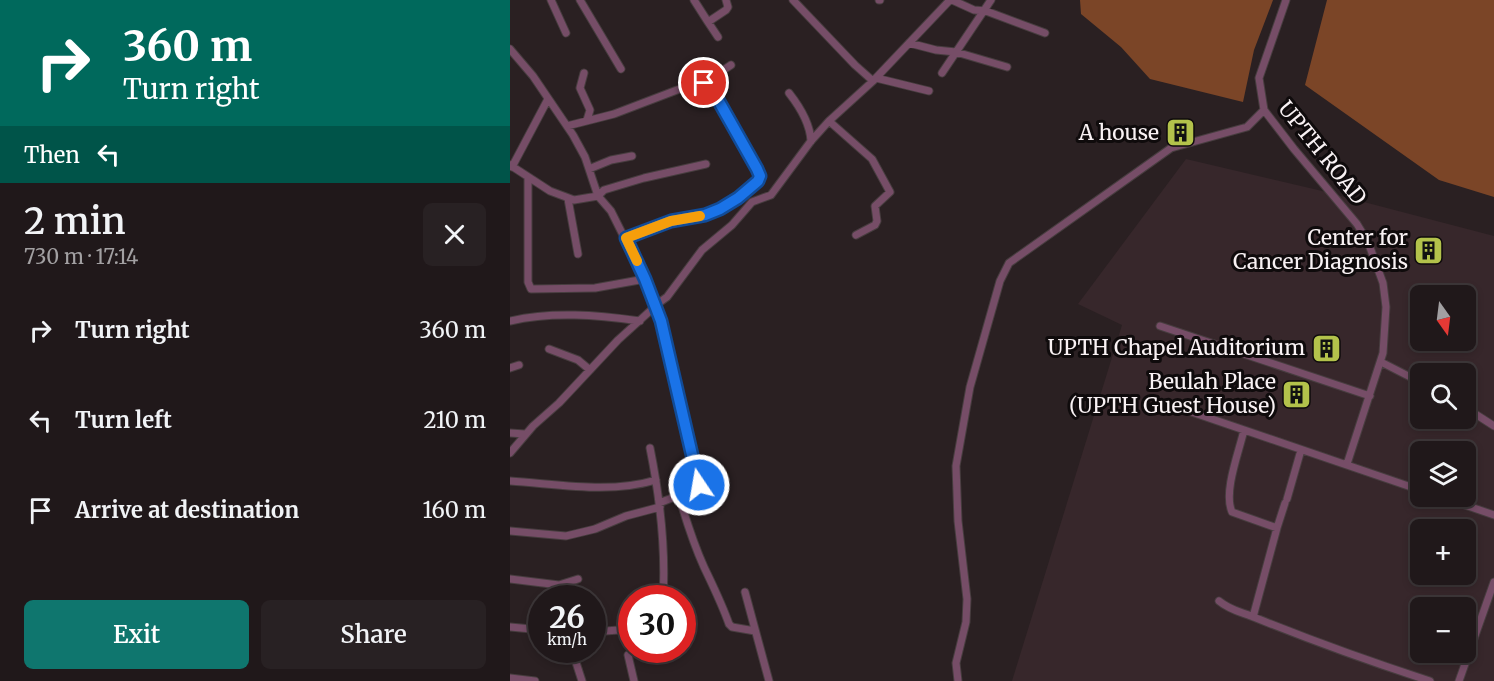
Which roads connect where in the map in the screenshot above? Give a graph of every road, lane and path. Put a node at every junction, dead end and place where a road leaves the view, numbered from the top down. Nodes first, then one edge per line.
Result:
1 (551, 0) edge
2 (580, 0) edge
3 (694, 0) edge
4 (726, 0) edge
5 (793, 0) edge
6 (951, 0) edge
7 (991, 0) edge
8 (1287, 0) edge
9 (983, 11) junction
10 (708, 22) junction
11 (566, 33) dead end
12 (1045, 33) dead end
13 (718, 37) dead end
14 (909, 43) junction
15 (510, 49) edge
16 (956, 52) junction
17 (731, 65) dead end
18 (1007, 67) dead end
19 (621, 69) dead end
20 (584, 73) dead end
21 (942, 73) dead end
22 (874, 79) junction
23 (704, 83) junction
24 (929, 91) dead end
25 (789, 93) dead end
26 (548, 99) junction
27 (1264, 110) junction
28 (587, 120) junction
29 (829, 122) junction
30 (567, 126) junction
31 (812, 141) junction
32 (632, 156) dead end
33 (706, 164) dead end
34 (511, 166) edge
35 (589, 169) junction
36 (528, 177) junction
37 (598, 196) junction
38 (568, 199) junction
39 (856, 235) dead end
40 (626, 238) junction
41 (578, 254) dead end
42 (645, 279) junction
43 (655, 306) junction
44 (510, 321) edge
45 (640, 321) junction
46 (1160, 326) dead end
47 (549, 349) dead end
48 (1381, 362) junction
49 (519, 365) dead end
50 (510, 368) edge
51 (590, 370) junction
52 (1410, 377) edge
53 (1370, 396) junction
54 (1171, 405) dead end
55 (1476, 414) edge
56 (1494, 426) edge
57 (1244, 430) junction
58 (510, 433) edge
59 (525, 434) junction
60 (650, 448) dead end
61 (1301, 450) junction
62 (510, 453) edge
63 (1347, 464) junction
64 (656, 480) junction
65 (510, 481) edge
66 (1410, 486) edge
67 (679, 496) junction
68 (659, 505) junction
69 (1471, 507) edge
70 (1494, 515) edge
71 (1277, 528) junction
72 (510, 531) edge
73 (510, 579) edge
74 (578, 579) dead end
75 (1494, 582) edge
76 (664, 585) edge
77 (745, 592) dead end
78 (1218, 601) dead end
79 (1253, 617) junction
80 (510, 627) edge
81 (528, 629) edge
82 (755, 631) junction
83 (576, 663) edge
84 (630, 663) edge
85 (510, 678) edge
86 (535, 681) edge
87 (582, 681) edge
88 (633, 681) edge
89 (769, 681) edge
90 (958, 681) edge
91 (1430, 681) edge
92 (1459, 681) edge

1 - 11 street
2 - 19 street
3 - 10 street
4 - 10 street
5 - 22 street
6 - 9 street
6 - 14 street
7 - 9 street
8 - 27 street, UPTH ROAD
9 - 12 street
9 - 16 street
10 - 13 street
14 - 16 street
14 - 22 street
15 - 26 street
16 - 18 street
16 - 21 street
17 - 23 street
20 - 28 street
22 - 24 street
22 - 29 street
23 - 28 street
23 - 40 street
25 - 31 street
26 - 30 street
26 - 34 street
27 - 48 street, UPTH ROAD
27 - 90 street
28 - 30 street
29 - 31 street
29 - 39 street
30 - 35 street
31 - 43 street
32 - 35 street
33 - 37 street
34 - 36 street
35 - 37 street
36 - 38 street
36 - 42 street
37 - 38 street
37 - 40 street
38 - 41 street
40 - 42 street
42 - 43 street
43 - 45 street
43 - 67 street
44 - 45 street
45 - 51 street
46 - 53 street
47 - 51 street
48 - 52 street
48 - 53 street, UPTH ROAD
49 - 50 street
51 - 59 street
53 - 63 street, UPTH ROAD
54 - 57 street
55 - 56 street
57 - 61 street
57 - 71 street
58 - 59 street
59 - 62 street
60 - 64 street
61 - 63 street
61 - 71 street
63 - 66 street
64 - 65 street
64 - 68 street
67 - 68 street
67 - 82 street
68 - 72 street
68 - 76 street
69 - 70 street
71 - 79 street
73 - 74 street
75 - 92 street
77 - 82 street
78 - 79 street
79 - 91 street
80 - 81 street
82 - 89 street
83 - 87 street
84 - 88 street
85 - 86 street

